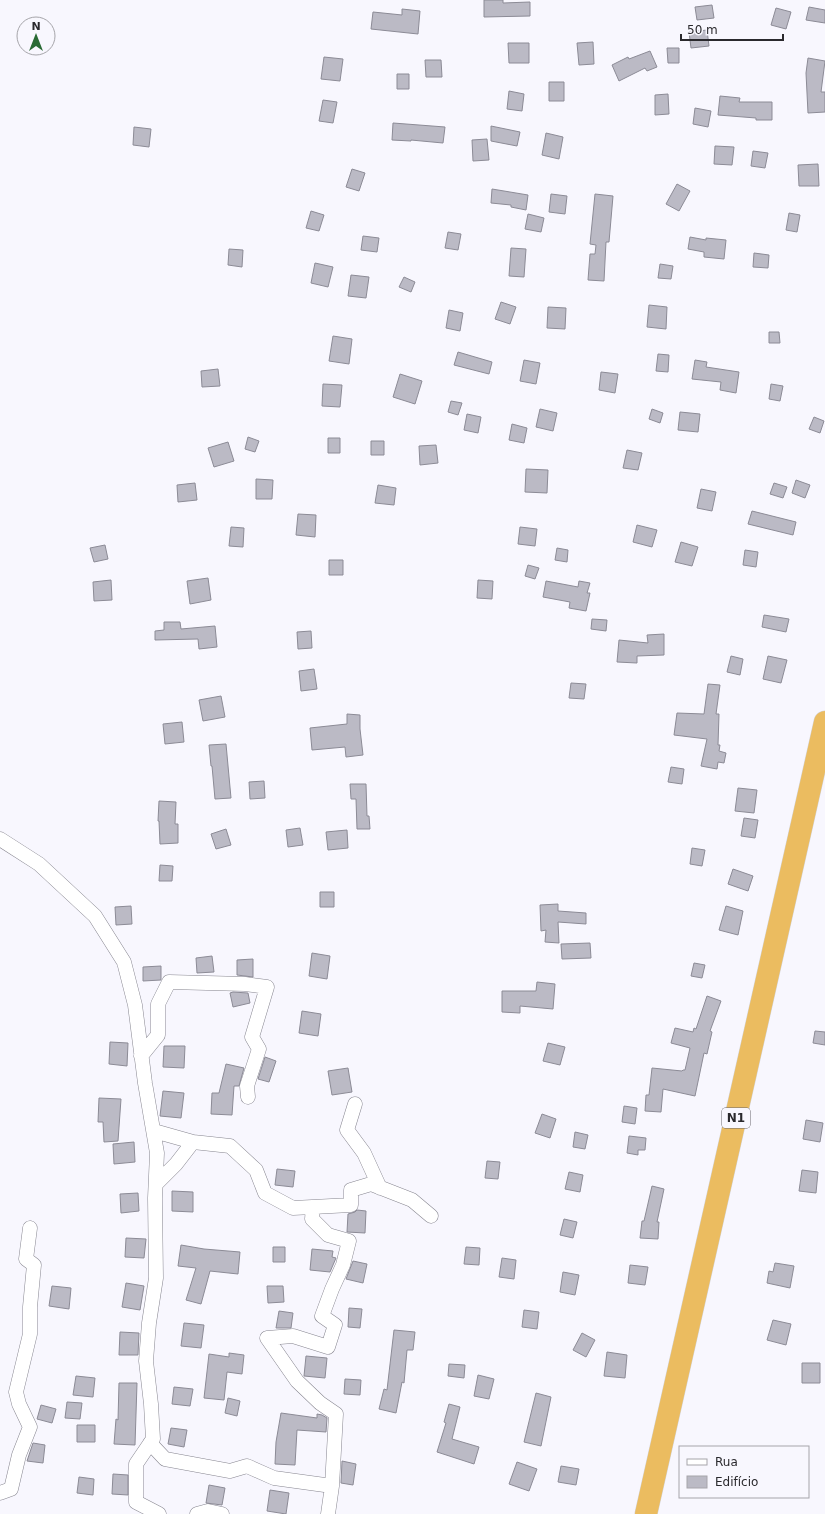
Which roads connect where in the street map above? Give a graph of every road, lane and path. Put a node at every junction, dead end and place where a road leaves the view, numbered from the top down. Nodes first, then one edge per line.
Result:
1 (825, 722) edge
2 (0, 839) edge
3 (141, 1056) junction
4 (248, 1097) dead end
5 (355, 1104) dead end
6 (154, 1131) junction
7 (193, 1142) junction
8 (156, 1184) junction
9 (380, 1188) junction
10 (313, 1207) junction
11 (431, 1216) dead end
12 (30, 1228) dead end
13 (150, 1443) junction
14 (332, 1486) junction
15 (0, 1492) edge
16 (159, 1514) edge
17 (197, 1514) edge
18 (222, 1514) edge
19 (328, 1514) edge
20 (646, 1514) edge

1 - 20 highway, N1
2 - 3 street
3 - 4 street
3 - 6 street
5 - 9 street
6 - 7 street
6 - 8 street
7 - 8 street
7 - 10 street
8 - 13 street
9 - 10 street
9 - 11 street
10 - 14 street
12 - 15 street
13 - 14 street
13 - 16 street
14 - 19 street
17 - 18 street

